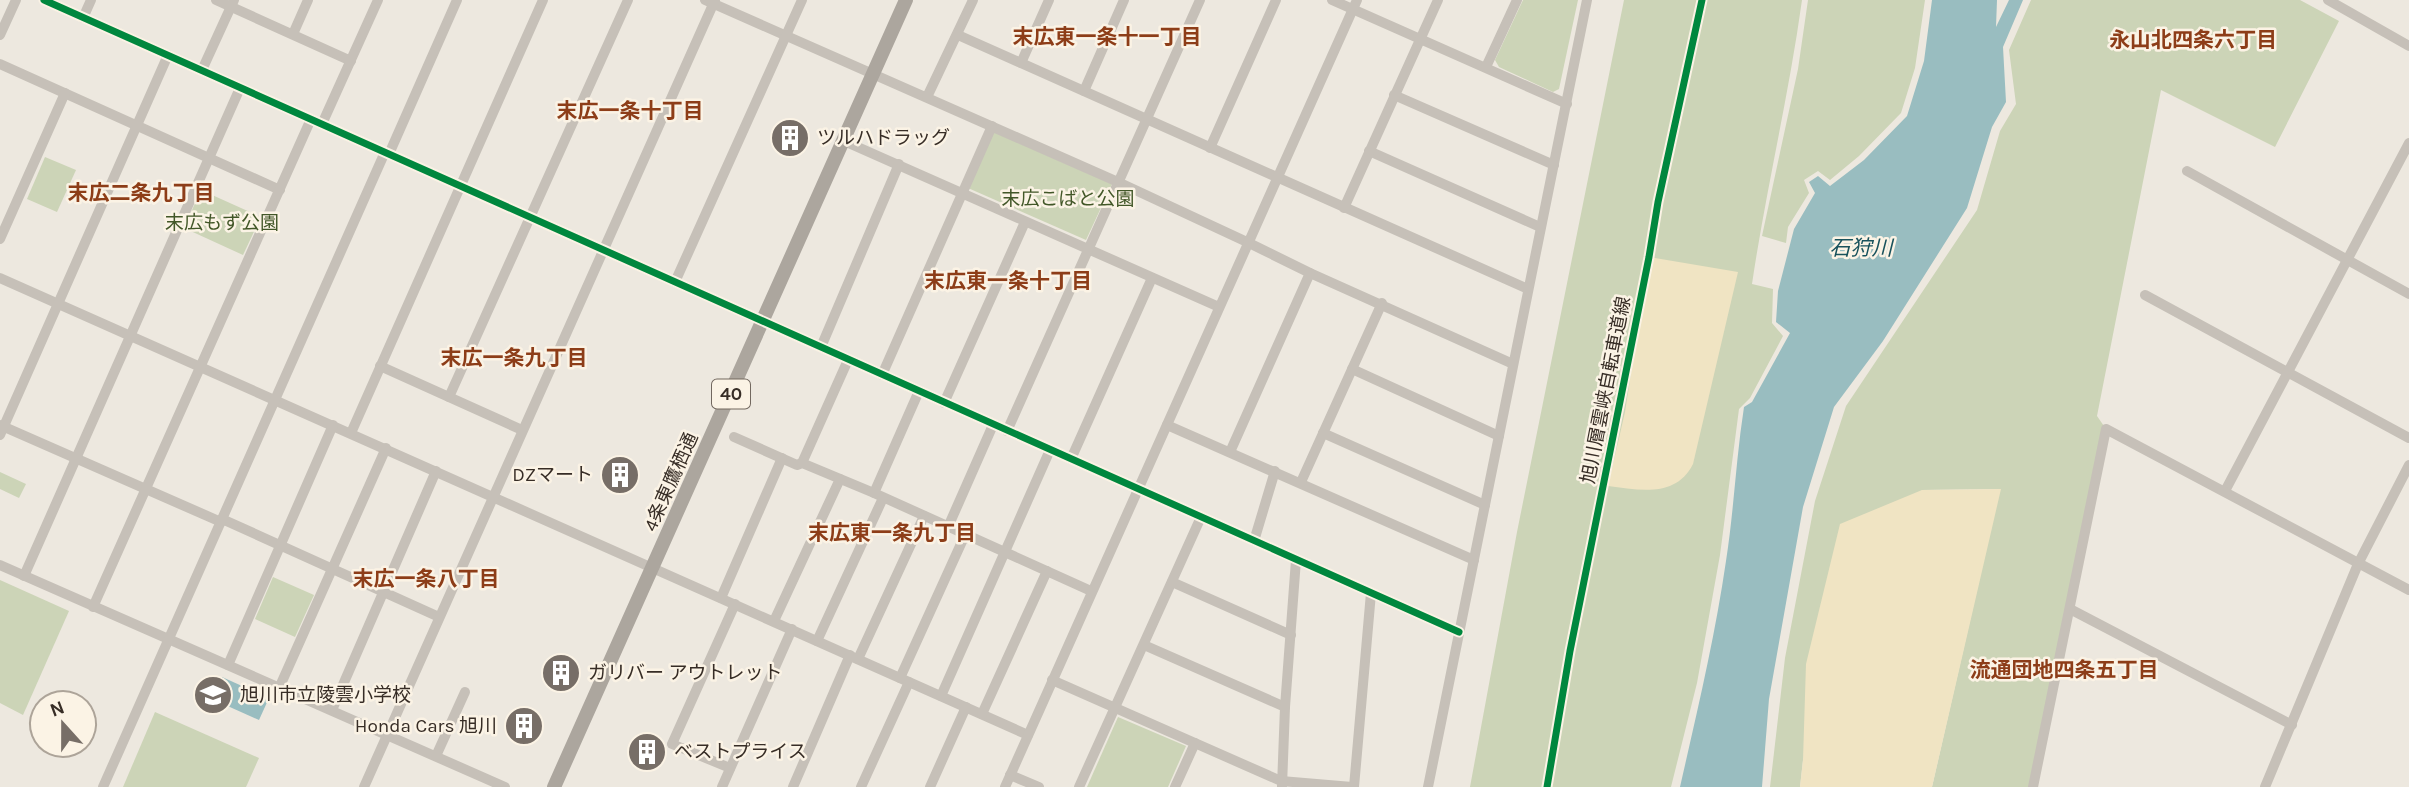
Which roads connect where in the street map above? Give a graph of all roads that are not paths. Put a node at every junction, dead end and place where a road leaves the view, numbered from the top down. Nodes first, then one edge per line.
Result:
1 (16, 0) edge
2 (44, 0) edge
3 (91, 0) edge
4 (216, 0) edge
5 (308, 0) edge
6 (378, 0) edge
7 (457, 0) edge
8 (543, 0) edge
9 (628, 0) edge
10 (802, 0) edge
11 (906, 0) edge
12 (973, 0) edge
13 (1049, 0) edge
14 (1124, 0) edge
15 (1200, 0) edge
16 (1276, 0) edge
17 (1332, 0) edge
18 (1438, 0) edge
19 (1517, 0) edge
20 (1587, 0) edge
21 (2328, 0) edge
22 (711, 1) edge
23 (233, 4) edge
24 (1355, 5) edge
25 (83, 18) junction
26 (293, 34) junction
27 (0, 35) edge
28 (958, 35) junction
29 (785, 37) junction
30 (1420, 40) junction
31 (2409, 46) edge
32 (168, 55) junction
33 (351, 61) junction
34 (1021, 63) junction
35 (0, 64) edge
36 (1486, 67) junction
37 (202, 71) junction
38 (874, 74) junction
39 (240, 88) junction
40 (1084, 91) junction
41 (65, 93) junction
42 (1394, 94) junction
43 (928, 97) junction
44 (1567, 104) junction
45 (311, 119) junction
46 (1147, 120) junction
47 (322, 124) junction
48 (137, 126) junction
49 (992, 126) junction
50 (844, 141) junction
51 (2409, 144) edge
52 (1210, 148) junction
53 (1369, 151) junction
54 (387, 153) junction
55 (209, 159) junction
56 (899, 164) junction
57 (1554, 165) junction
58 (2187, 171) dead end
59 (1277, 178) junction
60 (1118, 182) junction
61 (461, 186) junction
62 (280, 190) junction
63 (962, 193) junction
64 (1344, 208) junction
65 (531, 218) junction
66 (1025, 222) junction
67 (1541, 227) junction
68 (0, 239) edge
69 (1247, 242) junction
70 (603, 250) junction
71 (1089, 250) junction
72 (2347, 261) junction
73 (1310, 273) junction
74 (0, 278) edge
75 (1152, 278) junction
76 (675, 282) junction
77 (1528, 289) junction
78 (2409, 294) edge
79 (2145, 295) dead end
80 (59, 303) junction
81 (1382, 303) junction
82 (1219, 307) junction
83 (763, 322) junction
84 (130, 336) junction
85 (821, 347) junction
86 (848, 360) junction
87 (1513, 363) junction
88 (380, 366) junction
89 (200, 367) junction
90 (1352, 369) junction
91 (2286, 373) junction
92 (882, 375) junction
93 (919, 391) junction
94 (449, 397) junction
95 (275, 400) junction
96 (944, 403) junction
97 (333, 425) junction
98 (993, 425) junction
99 (1167, 425) junction
100 (1, 429) edge
101 (522, 430) junction
102 (1007, 431) junction
103 (351, 433) junction
104 (1323, 433) junction
105 (1499, 436) junction
106 (734, 437) dead end
107 (2409, 438) edge
108 (386, 448) junction
109 (1050, 450) junction
110 (1230, 452) junction
111 (76, 458) junction
112 (782, 458) junction
113 (1071, 459) junction
114 (802, 463) junction
115 (2409, 465) edge
116 (436, 471) junction
117 (1275, 471) junction
118 (840, 479) junction
119 (1301, 482) junction
120 (146, 488) junction
121 (1137, 490) junction
122 (2225, 491) junction
123 (878, 495) junction
124 (493, 496) junction
125 (1485, 505) junction
126 (924, 516) junction
127 (1201, 517) junction
128 (221, 521) junction
129 (948, 527) junction
130 (965, 535) junction
131 (1254, 541) junction
132 (280, 545) junction
133 (1006, 552) junction
134 (1296, 560) junction
135 (1474, 560) junction
136 (2358, 564) junction
137 (0, 565) edge
138 (654, 568) junction
139 (332, 569) junction
140 (1047, 570) junction
141 (24, 576) junction
142 (1172, 582) junction
143 (2409, 590) edge
144 (384, 592) junction
145 (1091, 592) junction
146 (1371, 593) junction
147 (721, 598) junction
148 (735, 604) junction
149 (93, 607) junction
150 (2070, 609) junction
151 (439, 617) junction
152 (774, 621) junction
153 (792, 629) junction
154 (1459, 632) junction
155 (1291, 635) junction
156 (168, 639) junction
157 (817, 640) junction
158 (1144, 645) junction
159 (854, 657) junction
160 (228, 665) junction
161 (905, 680) junction
162 (1052, 680) junction
163 (280, 686) junction
164 (465, 692) dead end
165 (941, 696) junction
166 (966, 707) junction
167 (1116, 708) junction
168 (1285, 708) junction
169 (332, 709) junction
170 (982, 714) junction
171 (2292, 725) junction
172 (387, 734) junction
173 (1028, 735) junction
174 (1195, 743) junction
175 (436, 756) junction
176 (730, 768) junction
177 (1010, 775) junction
178 (1282, 784) edge
179 (103, 787) edge
180 (363, 787) edge
181 (505, 787) edge
182 (554, 787) edge
183 (722, 787) edge
184 (793, 787) edge
185 (861, 787) edge
186 (930, 787) edge
187 (1005, 787) edge
188 (1039, 787) edge
189 (1079, 787) edge
190 (1175, 787) edge
191 (1353, 787) edge
192 (1428, 787) edge
193 (2033, 787) edge
194 (2265, 787) edge

1 - 27 street
2 - 25 street
3 - 25 street
4 - 23 street
5 - 26 street
6 - 33 street
7 - 54 street
8 - 61 street
9 - 65 street
10 - 29 street
11 - 38 highway, 4条東鷹栖通 / 40
12 - 28 street
13 - 34 street
14 - 40 street
15 - 46 street
16 - 52 street
17 - 24 street
18 - 30 street
19 - 36 street
20 - 44 street
21 - 31 street
22 - 29 street
22 - 70 street
23 - 26 street
23 - 37 street
24 - 30 street
24 - 59 street
25 - 32 street
26 - 33 street
28 - 34 street
28 - 43 street
29 - 38 street
29 - 76 street
30 - 36 street
30 - 42 street
32 - 37 street
32 - 48 street
33 - 47 street
34 - 40 street
35 - 41 street
36 - 44 street
37 - 39 street
38 - 43 street
38 - 50 highway, 4条東鷹栖通 / 40
39 - 45 street
39 - 55 street
40 - 46 street
41 - 48 street
41 - 68 street
42 - 53 street
42 - 57 street
43 - 49 street
44 - 57 street
45 - 47 street
45 - 62 street
46 - 52 street
46 - 60 street
47 - 54 street
48 - 55 street
48 - 80 street
49 - 60 street
49 - 63 street
50 - 56 street
50 - 83 highway, 4条東鷹栖通 / 40
51 - 72 street
52 - 59 street
53 - 64 street
53 - 67 street
54 - 61 street
54 - 95 street
55 - 62 street
55 - 84 street
56 - 63 street
56 - 85 street
57 - 67 street
58 - 72 street
59 - 64 street
59 - 69 street
60 - 69 street
60 - 71 street
61 - 65 street
61 - 88 street
62 - 89 street
63 - 66 street
63 - 92 street
64 - 77 street
65 - 70 street
65 - 94 street
66 - 71 street
66 - 96 street
67 - 77 street
69 - 73 street
69 - 82 street
70 - 76 street
70 - 101 street
71 - 75 street
71 - 102 street
72 - 78 street
72 - 91 street
73 - 81 street
73 - 110 street
74 - 80 street
75 - 82 street
75 - 113 street
76 - 83 street
77 - 87 street
79 - 91 street
80 - 84 street
80 - 100 street
81 - 87 street
81 - 90 street
82 - 99 street
83 - 85 street
83 - 138 highway, 4条東鷹栖通 / 40
84 - 89 street
84 - 111 street
85 - 86 street
86 - 92 street
86 - 114 street
87 - 105 street
88 - 94 street
88 - 103 street
89 - 95 street
89 - 120 street
90 - 104 street
90 - 105 street
91 - 107 street
91 - 122 street
92 - 93 street
93 - 96 street
93 - 123 street
94 - 101 street
95 - 97 street
95 - 128 street
96 - 98 street
97 - 103 street
97 - 132 street
98 - 102 street
98 - 129 street
99 - 110 street
99 - 121 street
100 - 111 street
101 - 124 street
102 - 109 street
103 - 108 street
104 - 119 street
104 - 125 street
105 - 125 street
106 - 112 street
108 - 116 street
108 - 139 street
109 - 113 street
109 - 133 street
110 - 117 street
111 - 120 street
111 - 141 street
112 - 114 street
112 - 147 street
113 - 121 street
114 - 118 street
115 - 136 street
116 - 124 street
116 - 144 street
117 - 119 street
117 - 131 street
118 - 123 street
118 - 152 street
119 - 135 street
120 - 128 street
120 - 149 street
121 - 127 street
121 - 145 street
122 - 136 street
122 - 150 street
123 - 126 street
123 - 157 street
124 - 138 street
124 - 151 street
125 - 135 street
126 - 129 street
126 - 159 street
127 - 131 street
127 - 142 street
128 - 132 street
128 - 156 street
129 - 130 street
130 - 133 street
130 - 161 street
131 - 134 street
132 - 139 street
132 - 160 street
133 - 140 street
133 - 165 street
134 - 146 street
134 - 155 street
135 - 154 street
136 - 143 street
136 - 171 street
137 - 141 street
138 - 147 street
138 - 182 highway, 4条東鷹栖通 / 40
139 - 144 street
139 - 163 street
140 - 145 street
140 - 170 street
141 - 149 street
142 - 155 street
142 - 158 street
144 - 151 street
144 - 169 street
145 - 162 street
146 - 154 street
146 - 191 street
147 - 148 street
148 - 152 street
148 - 176 street
149 - 156 street
150 - 171 street
150 - 193 street
151 - 172 street
152 - 153 street
153 - 157 street
153 - 176 street
154 - 192 street
155 - 168 street
156 - 160 street
156 - 179 street
157 - 159 street
158 - 167 street
158 - 168 street
159 - 161 street
159 - 184 street
160 - 163 street
161 - 165 street
161 - 185 street
162 - 167 street
162 - 173 street
163 - 169 street
164 - 175 street
165 - 166 street
166 - 170 street
166 - 186 street
167 - 174 street
167 - 189 street
168 - 178 street
169 - 172 street
170 - 173 street
171 - 194 street
172 - 175 street
172 - 180 street
173 - 177 street
174 - 178 street
174 - 190 street
175 - 181 street
176 - 183 street
177 - 187 street
177 - 188 street
178 - 191 street

